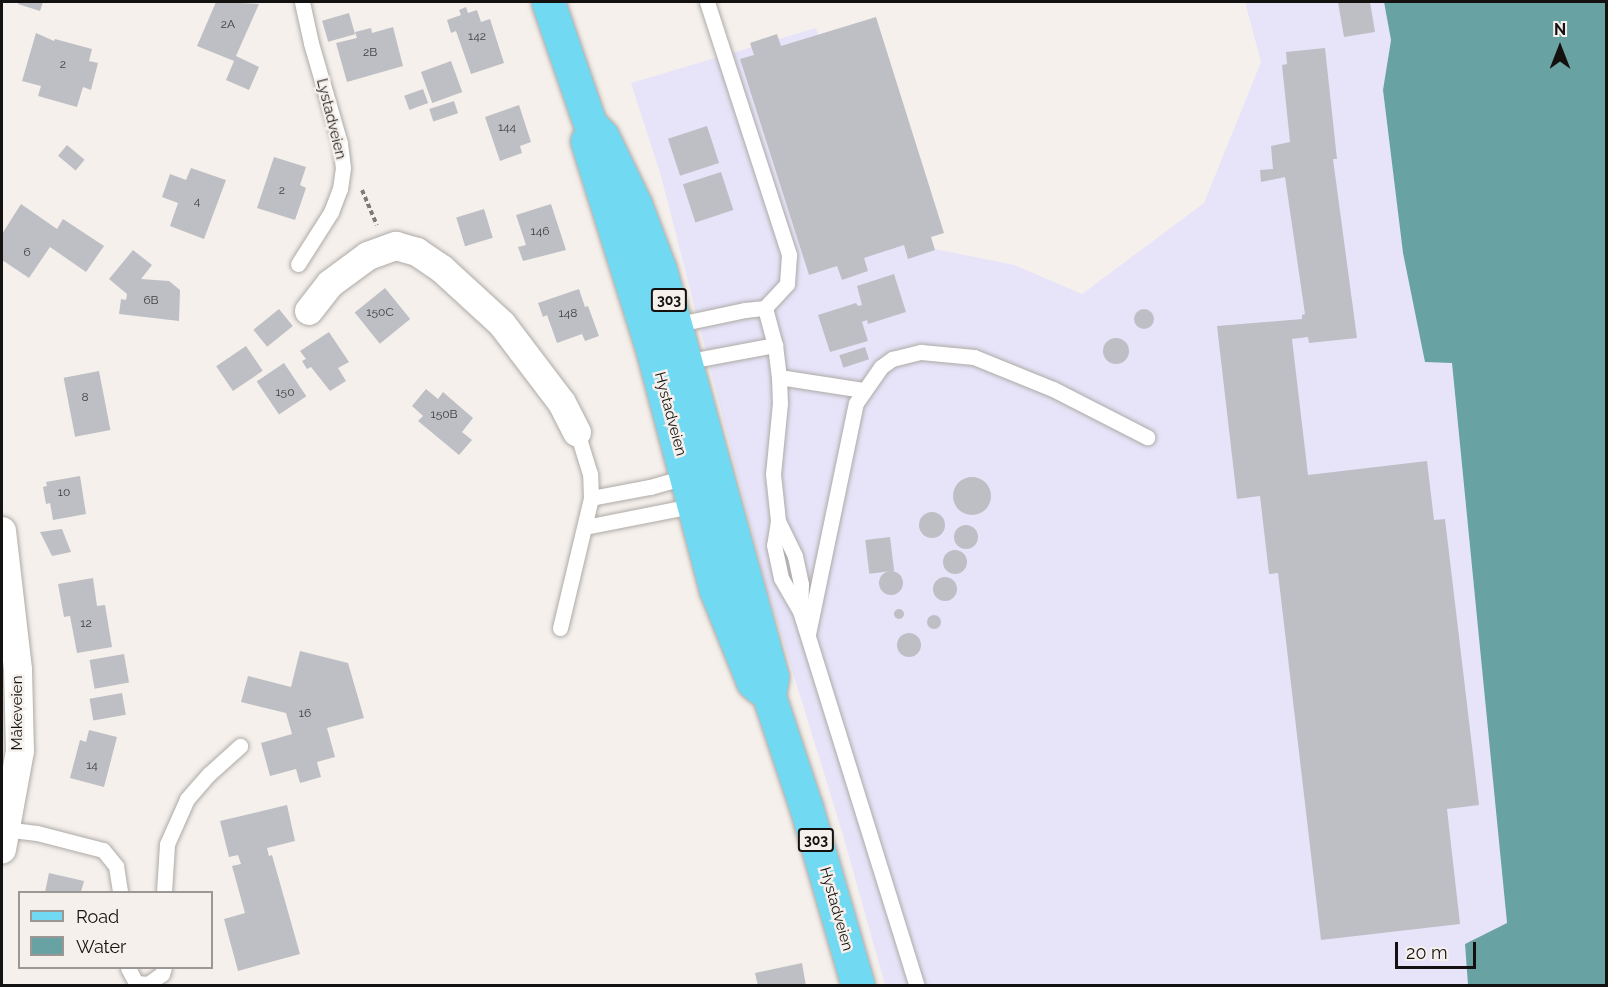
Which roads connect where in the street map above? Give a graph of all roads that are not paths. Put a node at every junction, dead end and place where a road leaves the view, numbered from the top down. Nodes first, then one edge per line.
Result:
1 (302, 2) edge
2 (548, 2) edge
3 (707, 2) edge
4 (590, 124) junction
5 (298, 264) dead end
6 (765, 308) junction
7 (309, 311) dead end
8 (676, 323) junction
9 (775, 345) junction
10 (653, 351) junction
11 (687, 364) junction
12 (779, 377) junction
13 (863, 390) junction
14 (577, 432) joint
15 (1147, 437) dead end
16 (686, 475) junction
17 (707, 497) junction
18 (591, 498) junction
19 (585, 527) junction
20 (2, 531) edge
21 (6, 612) edge
22 (560, 628) dead end
23 (807, 637) junction
24 (240, 746) dead end
25 (3, 839) edge
26 (120, 891) edge
27 (164, 891) edge
28 (128, 969) edge
29 (164, 969) edge
30 (858, 986) edge
31 (917, 986) edge

1 - 5 lane, Lystadveien
2 - 4 main road, Hystadveien / 303
3 - 6 lane
4 - 8 main road, Hystadveien / 303
4 - 10 main road, Hystadveien / 303
6 - 8 lane
6 - 9 lane
7 - 14 street
8 - 10 lane
8 - 11 main road, Hystadveien / 303
9 - 11 lane
9 - 12 lane
10 - 11 lane
10 - 16 main road, Hystadveien / 303
11 - 17 main road, Hystadveien / 303
12 - 13 lane
12 - 23 lane
13 - 15 lane
13 - 23 lane
14 - 18 lane
16 - 17 main road, Hystadveien / 303
16 - 18 lane
17 - 19 lane
17 - 30 main road, Hystadveien / 303
18 - 19 lane
19 - 22 lane
20 - 21 street, Måkeveien
21 - 25 street, Måkeveien
23 - 31 lane
24 - 27 lane
25 - 26 lane
28 - 29 lane

